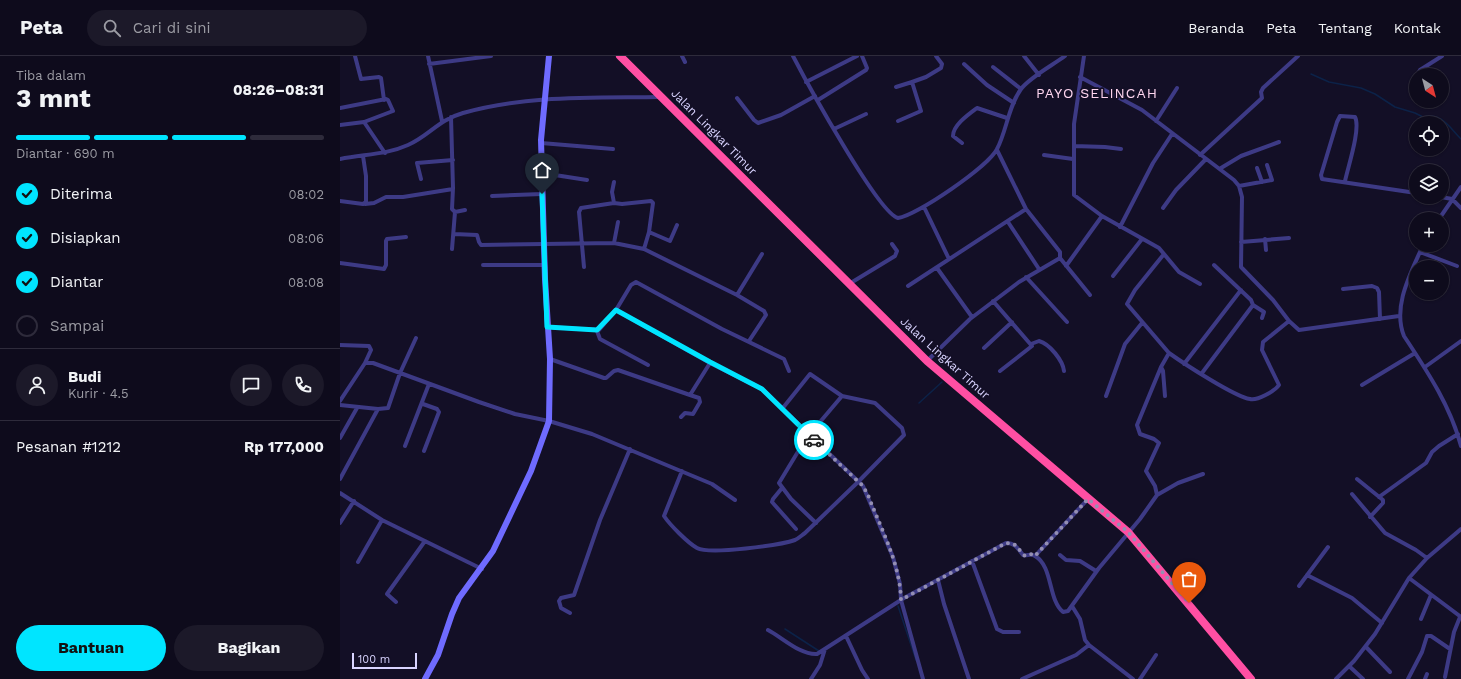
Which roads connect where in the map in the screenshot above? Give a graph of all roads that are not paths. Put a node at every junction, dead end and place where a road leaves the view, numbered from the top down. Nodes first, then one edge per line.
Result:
1 (355, 56) edge
2 (428, 56) edge
3 (491, 56) edge
4 (549, 56) edge
5 (620, 56) edge
6 (682, 56) edge
7 (792, 56) edge
8 (857, 56) edge
9 (862, 56) edge
10 (936, 56) edge
11 (1024, 56) edge
12 (1065, 56) edge
13 (1084, 56) edge
14 (1298, 56) edge
15 (1442, 56) edge
16 (685, 62) dead end
17 (429, 64) junction
18 (964, 64) dead end
19 (993, 67) dead end
20 (1423, 68) edge
21 (1039, 74) junction
22 (1080, 77) junction
23 (806, 82) junction
24 (912, 82) junction
25 (896, 87) dead end
26 (1177, 88) dead end
27 (1021, 89) junction
28 (815, 96) junction
29 (662, 97) junction
30 (737, 98) dead end
31 (384, 100) junction
32 (544, 100) junction
33 (818, 100) junction
34 (1014, 102) junction
35 (340, 108) edge
36 (866, 114) dead end
37 (451, 117) junction
38 (1007, 118) junction
39 (442, 121) junction
40 (898, 121) dead end
41 (1156, 121) junction
42 (364, 122) junction
43 (340, 125) edge
44 (834, 129) junction
45 (1172, 134) junction
46 (1279, 142) dead end
47 (541, 143) junction
48 (962, 143) dead end
49 (1074, 146) junction
50 (613, 149) dead end
51 (1121, 149) dead end
52 (997, 150) junction
53 (385, 153) junction
54 (1044, 155) dead end
55 (1200, 155) junction
56 (363, 156) junction
57 (341, 157) edge
58 (1073, 159) junction
59 (1206, 159) junction
60 (453, 160) junction
61 (1268, 165) dead end
62 (1221, 168) junction
63 (1256, 168) dead end
64 (542, 173) junction
65 (421, 179) dead end
66 (586, 180) dead end
67 (1345, 181) junction
68 (614, 182) dead end
69 (1262, 182) junction
70 (1239, 186) junction
71 (1461, 187) edge
72 (453, 189) junction
73 (1409, 192) edge
74 (542, 194) junction
75 (492, 196) dead end
76 (1449, 198) edge
77 (1452, 199) junction
78 (340, 201) edge
79 (614, 203) junction
80 (365, 204) junction
81 (924, 207) junction
82 (1163, 208) dead end
83 (1461, 208) edge
84 (1026, 209) junction
85 (465, 210) dead end
86 (455, 212) junction
87 (1444, 212) edge
88 (1102, 216) junction
89 (618, 222) dead end
90 (1008, 222) junction
91 (677, 225) dead end
92 (1120, 227) junction
93 (649, 232) junction
94 (454, 234) junction
95 (406, 237) dead end
96 (1289, 238) dead end
97 (1142, 239) junction
98 (1265, 239) junction
99 (1241, 242) junction
100 (544, 243) junction
101 (583, 243) junction
102 (614, 243) junction
103 (892, 244) dead end
104 (452, 249) dead end
105 (644, 249) junction
106 (1266, 250) dead end
107 (1420, 252) joint
108 (762, 254) dead end
109 (1164, 254) junction
110 (1060, 258) junction
111 (949, 259) junction
112 (340, 263) edge
113 (482, 265) dead end
114 (545, 265) junction
115 (1214, 265) dead end
116 (1066, 266) junction
117 (1457, 266) dead end
118 (584, 267) dead end
119 (937, 268) junction
120 (1039, 269) junction
121 (1113, 276) dead end
122 (1026, 277) junction
123 (848, 284) junction
124 (1200, 284) dead end
125 (908, 286) dead end
126 (1343, 289) dead end
127 (1241, 290) junction
128 (737, 295) junction
129 (1090, 295) dead end
130 (993, 301) junction
131 (1253, 305) junction
132 (616, 310) junction
133 (1399, 316) junction
134 (972, 317) junction
135 (1262, 318) dead end
136 (1380, 319) junction
137 (1289, 321) junction
138 (1012, 322) junction
139 (1067, 322) dead end
140 (1142, 323) junction
141 (547, 327) junction
142 (597, 330) junction
143 (416, 338) dead end
144 (749, 341) junction
145 (1461, 341) edge
146 (1031, 344) junction
147 (340, 345) edge
148 (984, 348) dead end
149 (1169, 353) junction
150 (1415, 353) junction
151 (550, 358) junction
152 (927, 361) junction
153 (710, 362) junction
154 (365, 363) junction
155 (1184, 364) junction
156 (648, 365) dead end
157 (1161, 367) junction
158 (1425, 367) junction
159 (789, 371) dead end
160 (1000, 371) dead end
161 (1064, 371) dead end
162 (400, 373) junction
163 (1202, 373) junction
164 (429, 384) junction
165 (1362, 386) dead end
166 (690, 395) junction
167 (842, 396) junction
168 (1106, 396) dead end
169 (1165, 396) dead end
170 (340, 401) edge
171 (423, 404) junction
172 (340, 405) edge
173 (357, 408) junction
174 (378, 409) junction
175 (782, 410) junction
176 (681, 417) dead end
177 (549, 421) junction
178 (1458, 434) junction
179 (809, 435) junction
180 (340, 438) edge
181 (405, 446) dead end
182 (1461, 446) edge
183 (630, 449) junction
184 (799, 450) dead end
185 (424, 451) dead end
186 (682, 471) junction
187 (1203, 474) dead end
188 (340, 479) edge
189 (1357, 479) dead end
190 (858, 482) junction
191 (782, 488) junction
192 (340, 493) edge
193 (1352, 494) dead end
194 (1157, 495) junction
195 (1379, 497) junction
196 (1088, 499) junction
197 (735, 500) dead end
198 (354, 501) junction
199 (1370, 517) junction
200 (382, 520) junction
201 (340, 523) edge
202 (816, 523) junction
203 (796, 529) dead end
204 (1461, 529) edge
205 (1128, 532) junction
206 (425, 541) junction
207 (1328, 548) dead end
208 (1060, 555) dead end
209 (1035, 556) junction
210 (1427, 558) junction
211 (972, 561) junction
212 (358, 562) dead end
213 (482, 569) junction
214 (1096, 571) junction
215 (1307, 575) junction
216 (1409, 578) junction
217 (938, 580) junction
218 (1299, 586) dead end
219 (1430, 595) junction
220 (901, 600) junction
221 (396, 602) dead end
222 (1072, 606) junction
223 (570, 613) dead end
224 (1461, 617) edge
225 (1422, 618) dead end
226 (1382, 623) junction
227 (768, 630) dead end
228 (1019, 632) dead end
229 (846, 636) junction
230 (1089, 645) junction
231 (1366, 646) junction
232 (825, 649) junction
233 (1450, 649) junction
234 (1156, 655) dead end
235 (1349, 666) junction
236 (1390, 672) dead end
237 (1427, 674) dead end
238 (1127, 677) edge
239 (1445, 677) dead end
240 (425, 679) edge
241 (810, 679) edge
242 (868, 679) edge
243 (923, 679) edge
244 (969, 679) edge
245 (1022, 679) edge
246 (1133, 679) edge
247 (1140, 679) edge
248 (1251, 679) edge
249 (1336, 679) edge
250 (1363, 679) edge
251 (1408, 679) edge
252 (1425, 679) edge

1 - 31 street
2 - 17 street
3 - 17 street
4 - 32 street
5 - 29 highway, Jalan Lingkar Timur
6 - 16 street
7 - 23 street
8 - 23 street
9 - 33 street
10 - 24 street
11 - 21 street
12 - 21 street
13 - 22 street
14 - 55 street
15 - 20 street
17 - 39 street
18 - 34 street
19 - 27 street
21 - 27 street
22 - 41 street
22 - 49 street
23 - 28 street
24 - 25 street
24 - 40 street
26 - 41 street
27 - 34 street
28 - 30 street
28 - 33 street
29 - 32 street
29 - 123 highway, Jalan Lingkar Timur
31 - 35 street
31 - 42 street
32 - 37 street
32 - 47 street
33 - 44 street
34 - 38 street
36 - 44 street
37 - 39 street
37 - 60 street
38 - 48 street
38 - 52 street
39 - 53 street
41 - 45 street
42 - 43 street
42 - 53 street
44 - 81 street
45 - 55 street
45 - 92 street
46 - 62 street
47 - 50 street
47 - 64 street
49 - 51 street
49 - 58 street
52 - 81 street
52 - 84 street
53 - 56 street
54 - 58 street
55 - 59 street
56 - 57 street
56 - 80 street
58 - 88 street
59 - 62 street
59 - 82 street
60 - 65 street
60 - 72 street
61 - 69 street
62 - 70 street
63 - 69 street
64 - 66 street
64 - 74 street
67 - 67 street
67 - 73 street
68 - 79 street
69 - 70 street
70 - 99 street
71 - 77 street
72 - 80 street
72 - 86 street
74 - 75 street
74 - 100 street
76 - 77 street
77 - 83 street
77 - 87 street
78 - 80 street
79 - 93 street
79 - 101 street
81 - 111 street
84 - 90 street
84 - 110 street
85 - 86 street
86 - 94 street
88 - 92 street
88 - 116 street
89 - 102 street
90 - 111 street
90 - 120 street
91 - 93 street
92 - 97 street
93 - 105 street
94 - 100 street
94 - 104 street
95 - 112 street
96 - 98 street
97 - 109 street
97 - 121 street
98 - 99 street
98 - 106 street
99 - 137 street
100 - 101 street
100 - 114 street
101 - 102 street
101 - 118 street
102 - 105 street
103 - 123 street
105 - 128 street
107 - 117 street
107 - 133 street
108 - 128 street
109 - 124 street
109 - 140 street
110 - 116 street
110 - 120 street
111 - 119 street
113 - 114 street
114 - 141 street
115 - 127 street
116 - 129 street
119 - 125 street
119 - 134 street
120 - 122 street
122 - 130 street
122 - 139 street
123 - 152 highway, Jalan Lingkar Timur
126 - 136 street
127 - 131 street
127 - 155 street
128 - 144 street
130 - 134 street
130 - 138 street
131 - 135 street
131 - 163 street
132 - 142 street
132 - 144 street
132 - 153 street
133 - 136 street
133 - 150 street
134 - 152 street
136 - 137 street
137 - 163 street
138 - 146 street
138 - 148 street
140 - 149 street
140 - 168 street
141 - 142 street
141 - 151 street
142 - 156 street
143 - 162 street
144 - 159 street
145 - 158 street
146 - 160 street
146 - 161 street
147 - 154 street
149 - 155 street
149 - 157 street
150 - 158 street
150 - 165 street
151 - 166 street
151 - 177 street
152 - 196 highway, Jalan Lingkar Timur
153 - 166 street
153 - 175 street
154 - 162 street
154 - 170 street
155 - 163 street
157 - 169 street
157 - 194 street
158 - 178 street
162 - 164 street
162 - 174 street
164 - 171 street
164 - 177 street
166 - 176 street
167 - 175 street
167 - 179 street
167 - 190 street
171 - 181 street
171 - 185 street
172 - 173 street
173 - 174 street
173 - 180 street
174 - 188 street
175 - 179 street
177 - 183 street
177 - 213 street
178 - 182 street
178 - 195 street
179 - 190 street
183 - 186 street
183 - 223 street
184 - 191 street
186 - 197 street
186 - 202 street
187 - 194 street
189 - 195 street
190 - 202 street
190 - 220 street
191 - 202 street
191 - 203 street
192 - 198 street
193 - 199 street
194 - 205 street
195 - 199 street
196 - 205 highway, Jalan Lingkar Timur
196 - 209 street
198 - 200 street
198 - 201 street
199 - 210 street
200 - 206 street
200 - 212 street
204 - 210 street
205 - 214 street
205 - 248 highway, Jalan Lingkar Timur
206 - 213 street
206 - 221 street
207 - 215 street
208 - 214 street
209 - 211 street
209 - 222 street
210 - 216 street
211 - 217 street
211 - 228 street
213 - 240 street
214 - 222 street
215 - 218 street
215 - 226 street
216 - 219 street
216 - 226 street
217 - 220 street
217 - 244 street
219 - 224 street
219 - 225 street
220 - 229 street
220 - 243 street
222 - 230 street
224 - 233 street
226 - 231 street
227 - 232 street
229 - 232 street
229 - 242 street
230 - 238 street
230 - 245 street
231 - 235 street
231 - 236 street
232 - 241 street
233 - 239 street
233 - 251 street
234 - 247 street
235 - 249 street
235 - 250 street
237 - 252 street
238 - 246 street

